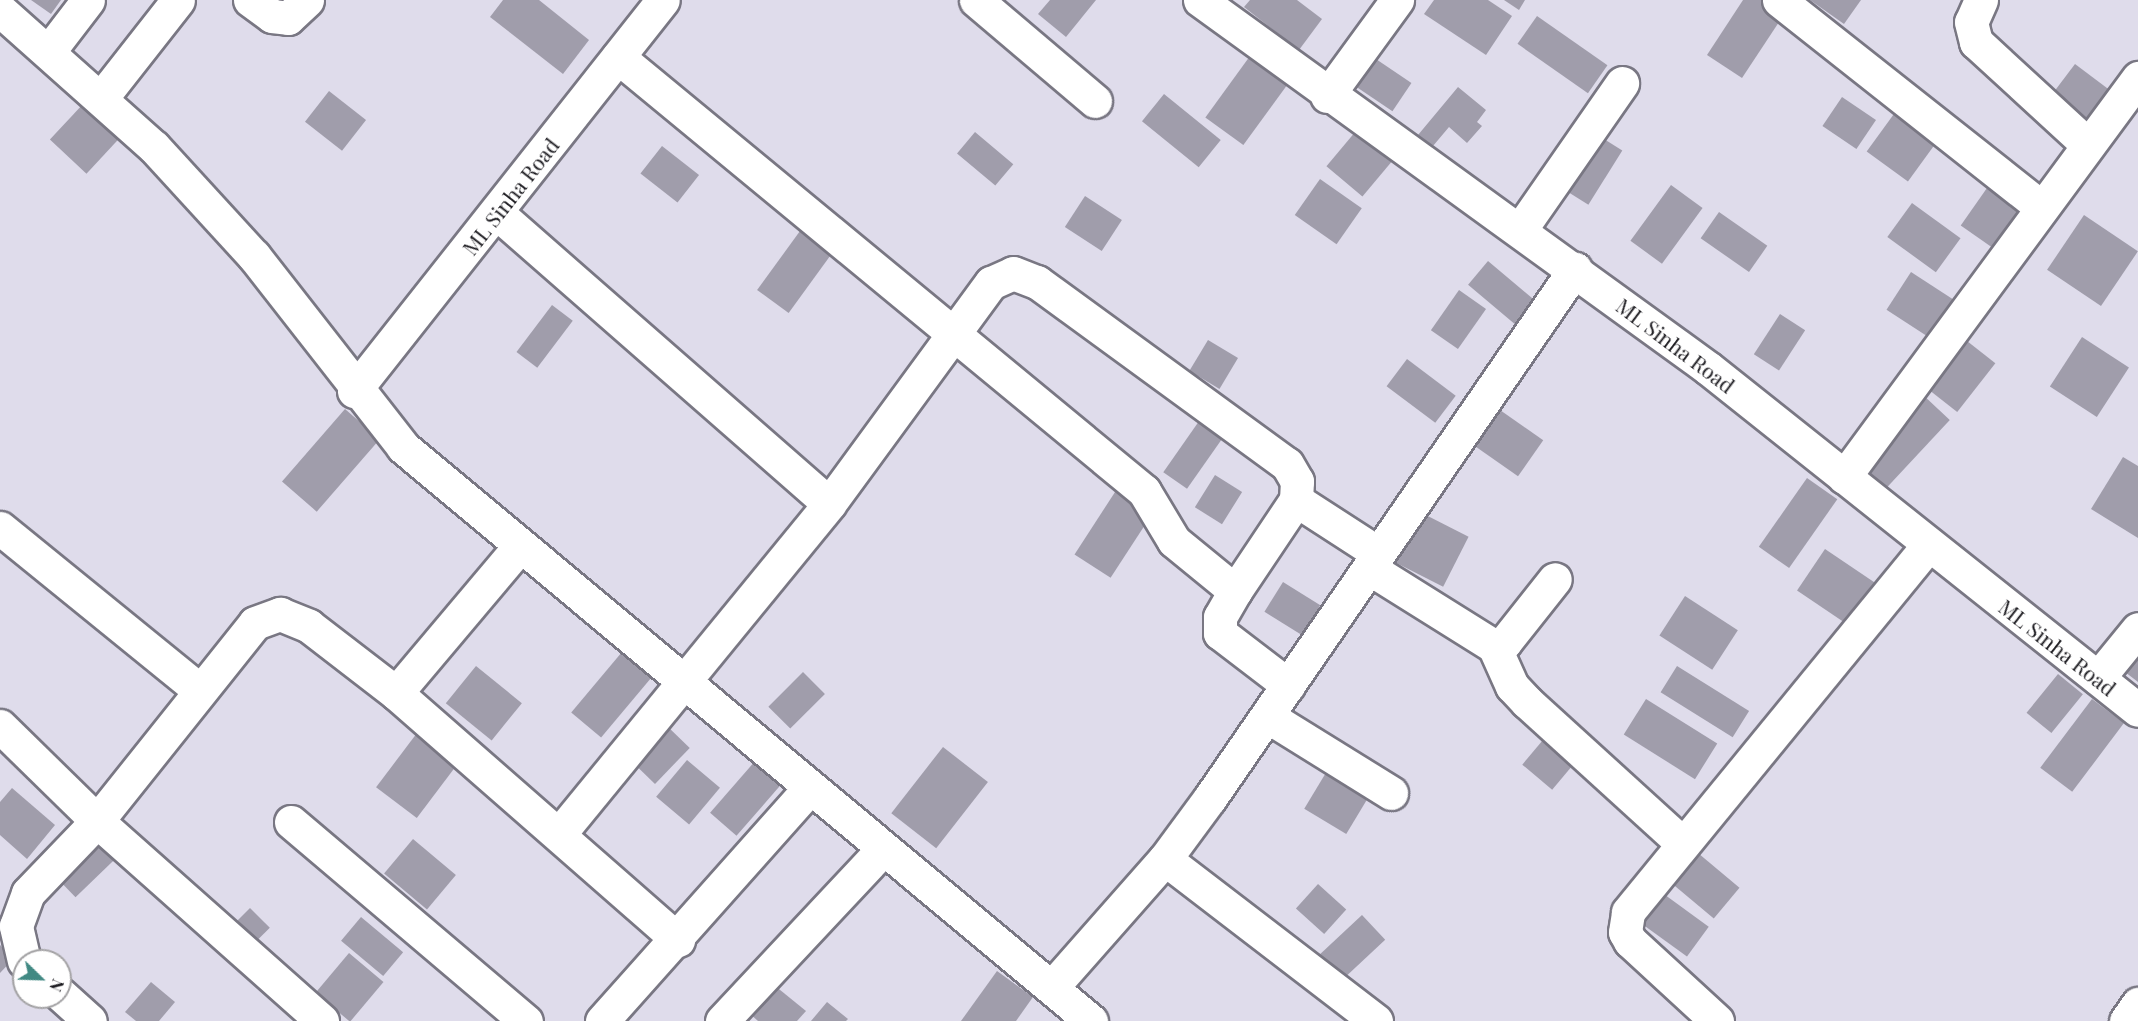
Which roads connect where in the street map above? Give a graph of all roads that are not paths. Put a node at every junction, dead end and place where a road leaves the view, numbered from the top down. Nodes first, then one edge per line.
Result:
1 (88, 0) edge
2 (178, 0) edge
3 (250, 0) edge
4 (307, 0) edge
5 (663, 0) edge
6 (976, 0) edge
7 (1200, 0) edge
8 (1397, 0) edge
9 (1779, 0) edge
10 (1981, 0) edge
11 (0, 10) edge
12 (49, 51) junction
13 (618, 57) junction
14 (2138, 78) edge
15 (1622, 82) dead end
16 (1326, 96) junction
17 (102, 97) junction
18 (1095, 101) dead end
19 (2088, 145) junction
20 (2042, 208) junction
21 (497, 213) junction
22 (1520, 230) junction
23 (1575, 269) junction
24 (956, 334) junction
25 (354, 391) junction
26 (1844, 477) junction
27 (1296, 500) junction
28 (830, 504) junction
29 (0, 528) edge
30 (1929, 544) junction
31 (519, 547) junction
32 (1374, 560) junction
33 (1555, 579) dead end
34 (1235, 591) junction
35 (2138, 629) edge
36 (1494, 646) junction
37 (2098, 678) junction
38 (1288, 685) junction
39 (683, 686) junction
40 (198, 689) junction
41 (396, 693) junction
42 (2138, 710) edge
43 (1267, 716) junction
44 (0, 726) edge
45 (809, 789) junction
46 (1391, 793) dead end
47 (97, 821) junction
48 (291, 822) dead end
49 (560, 832) junction
50 (1683, 844) junction
51 (883, 849) junction
52 (1165, 859) junction
53 (678, 940) junction
54 (21, 949) edge
55 (1052, 987) junction
56 (2138, 1004) edge
57 (72, 1005) edge
58 (90, 1021) edge
59 (322, 1021) edge
60 (526, 1021) edge
61 (602, 1021) edge
62 (722, 1021) edge
63 (1091, 1021) edge
64 (1376, 1021) edge
65 (1717, 1021) edge
66 (2126, 1021) edge

1 - 12 street
2 - 17 street
3 - 4 street
5 - 13 street, ML Sinha Road
6 - 18 street
7 - 16 street, ML Sinha Road
8 - 16 street
9 - 20 street
10 - 19 street
11 - 12 street
12 - 17 street
13 - 21 street, ML Sinha Road
13 - 24 street
14 - 19 street
15 - 22 street
16 - 22 street, ML Sinha Road
17 - 25 street
19 - 20 street
20 - 26 street
21 - 25 street, ML Sinha Road
21 - 28 street
22 - 23 street, ML Sinha Road
23 - 26 street, ML Sinha Road
23 - 32 street
24 - 27 street
24 - 28 street
24 - 34 street
25 - 31 street
26 - 30 street, ML Sinha Road
27 - 32 street
27 - 34 street
28 - 39 street
29 - 40 street
30 - 37 street, ML Sinha Road
30 - 50 street
31 - 39 street
31 - 41 street
32 - 36 street
32 - 38 street
33 - 36 street
34 - 38 street
35 - 37 street
36 - 50 street
37 - 42 street, ML Sinha Road
38 - 43 street
39 - 45 street
39 - 49 street
40 - 41 street
40 - 47 street
41 - 49 street
43 - 46 street
43 - 52 street
44 - 47 street
45 - 51 street
45 - 53 street
47 - 54 street
47 - 59 street
48 - 60 street
49 - 53 street
50 - 65 street
51 - 55 street
51 - 62 street
52 - 55 street
52 - 64 street
53 - 61 street
55 - 63 street
56 - 66 street
57 - 58 street

